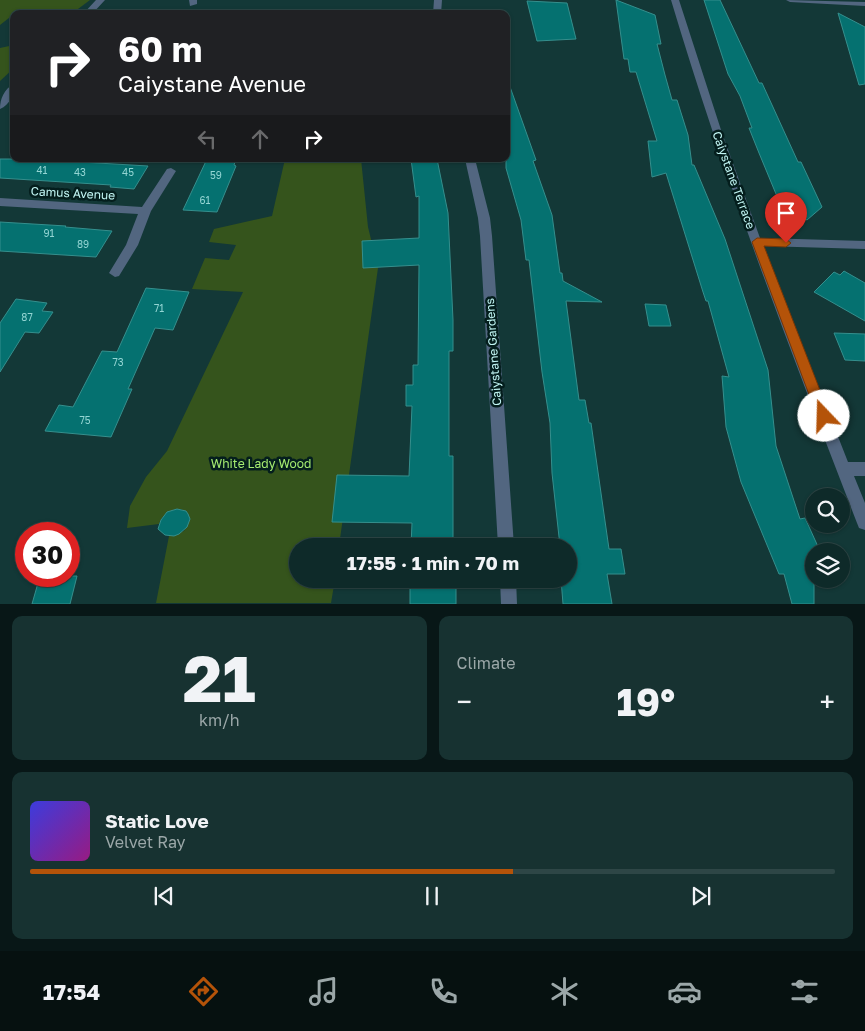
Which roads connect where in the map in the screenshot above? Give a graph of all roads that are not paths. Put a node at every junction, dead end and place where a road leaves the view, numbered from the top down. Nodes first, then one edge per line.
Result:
1 (101, 0) edge
2 (676, 0) edge
3 (790, 0) edge
4 (865, 4) edge
5 (91, 10) edge
6 (10, 92) edge
7 (0, 106) edge
8 (471, 162) edge
9 (171, 171) dead end
10 (0, 202) edge
11 (145, 211) junction
12 (757, 242) junction
13 (865, 244) edge
14 (115, 273) dead end
15 (844, 469) junction
16 (865, 469) edge
17 (865, 523) edge
18 (505, 538) edge
19 (508, 588) edge
20 (509, 604) edge

1 - 5 street
2 - 12 street, Caiystane Terrace
3 - 4 street
6 - 7 street
8 - 18 street, Caiystane Gardens
9 - 11 street
10 - 11 street, Camus Avenue
11 - 14 street
12 - 13 street
12 - 15 street, Caiystane Terrace
15 - 16 street
15 - 17 street, Caiystane Terrace
19 - 20 street

